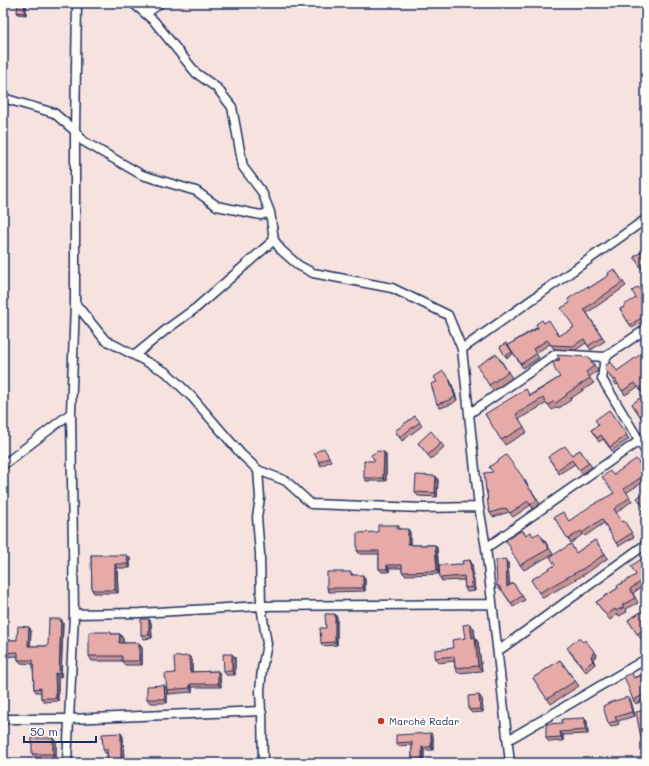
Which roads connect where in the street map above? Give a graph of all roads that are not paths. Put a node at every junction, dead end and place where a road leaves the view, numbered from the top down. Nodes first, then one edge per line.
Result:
1 (77, 3) edge
2 (133, 3) edge
3 (160, 3) edge
4 (146, 14) junction
5 (3, 98) edge
6 (75, 131) junction
7 (270, 212) junction
8 (646, 219) edge
9 (274, 240) junction
10 (75, 303) junction
11 (646, 329) edge
12 (462, 349) junction
13 (135, 355) junction
14 (605, 357) junction
15 (71, 413) junction
16 (470, 413) junction
17 (646, 436) edge
18 (639, 441) junction
19 (646, 452) edge
20 (3, 465) edge
21 (258, 470) junction
22 (479, 507) junction
23 (646, 544) edge
24 (486, 548) junction
25 (492, 604) junction
26 (261, 606) junction
27 (74, 614) junction
28 (498, 651) junction
29 (646, 659) edge
30 (261, 711) junction
31 (3, 719) edge
32 (69, 719) junction
33 (508, 740) junction
34 (68, 763) edge
35 (263, 763) edge
36 (510, 763) edge

1 - 6 street
2 - 4 street
3 - 4 street
4 - 7 street
5 - 6 street
6 - 7 street
6 - 10 street
7 - 9 street
8 - 12 street
9 - 12 street
9 - 13 street
10 - 13 street
10 - 15 street
11 - 14 street
12 - 16 street
13 - 21 street
14 - 16 street
14 - 18 street
15 - 20 street
15 - 27 street
16 - 22 street
17 - 18 street
18 - 19 street
18 - 24 street
21 - 22 street
21 - 26 street
22 - 24 street
23 - 28 street
24 - 25 street
25 - 26 street
25 - 28 street
26 - 27 street
26 - 30 street
27 - 32 street
28 - 33 street
29 - 33 street
30 - 32 street
30 - 35 street
31 - 32 street
32 - 34 street
33 - 36 street

